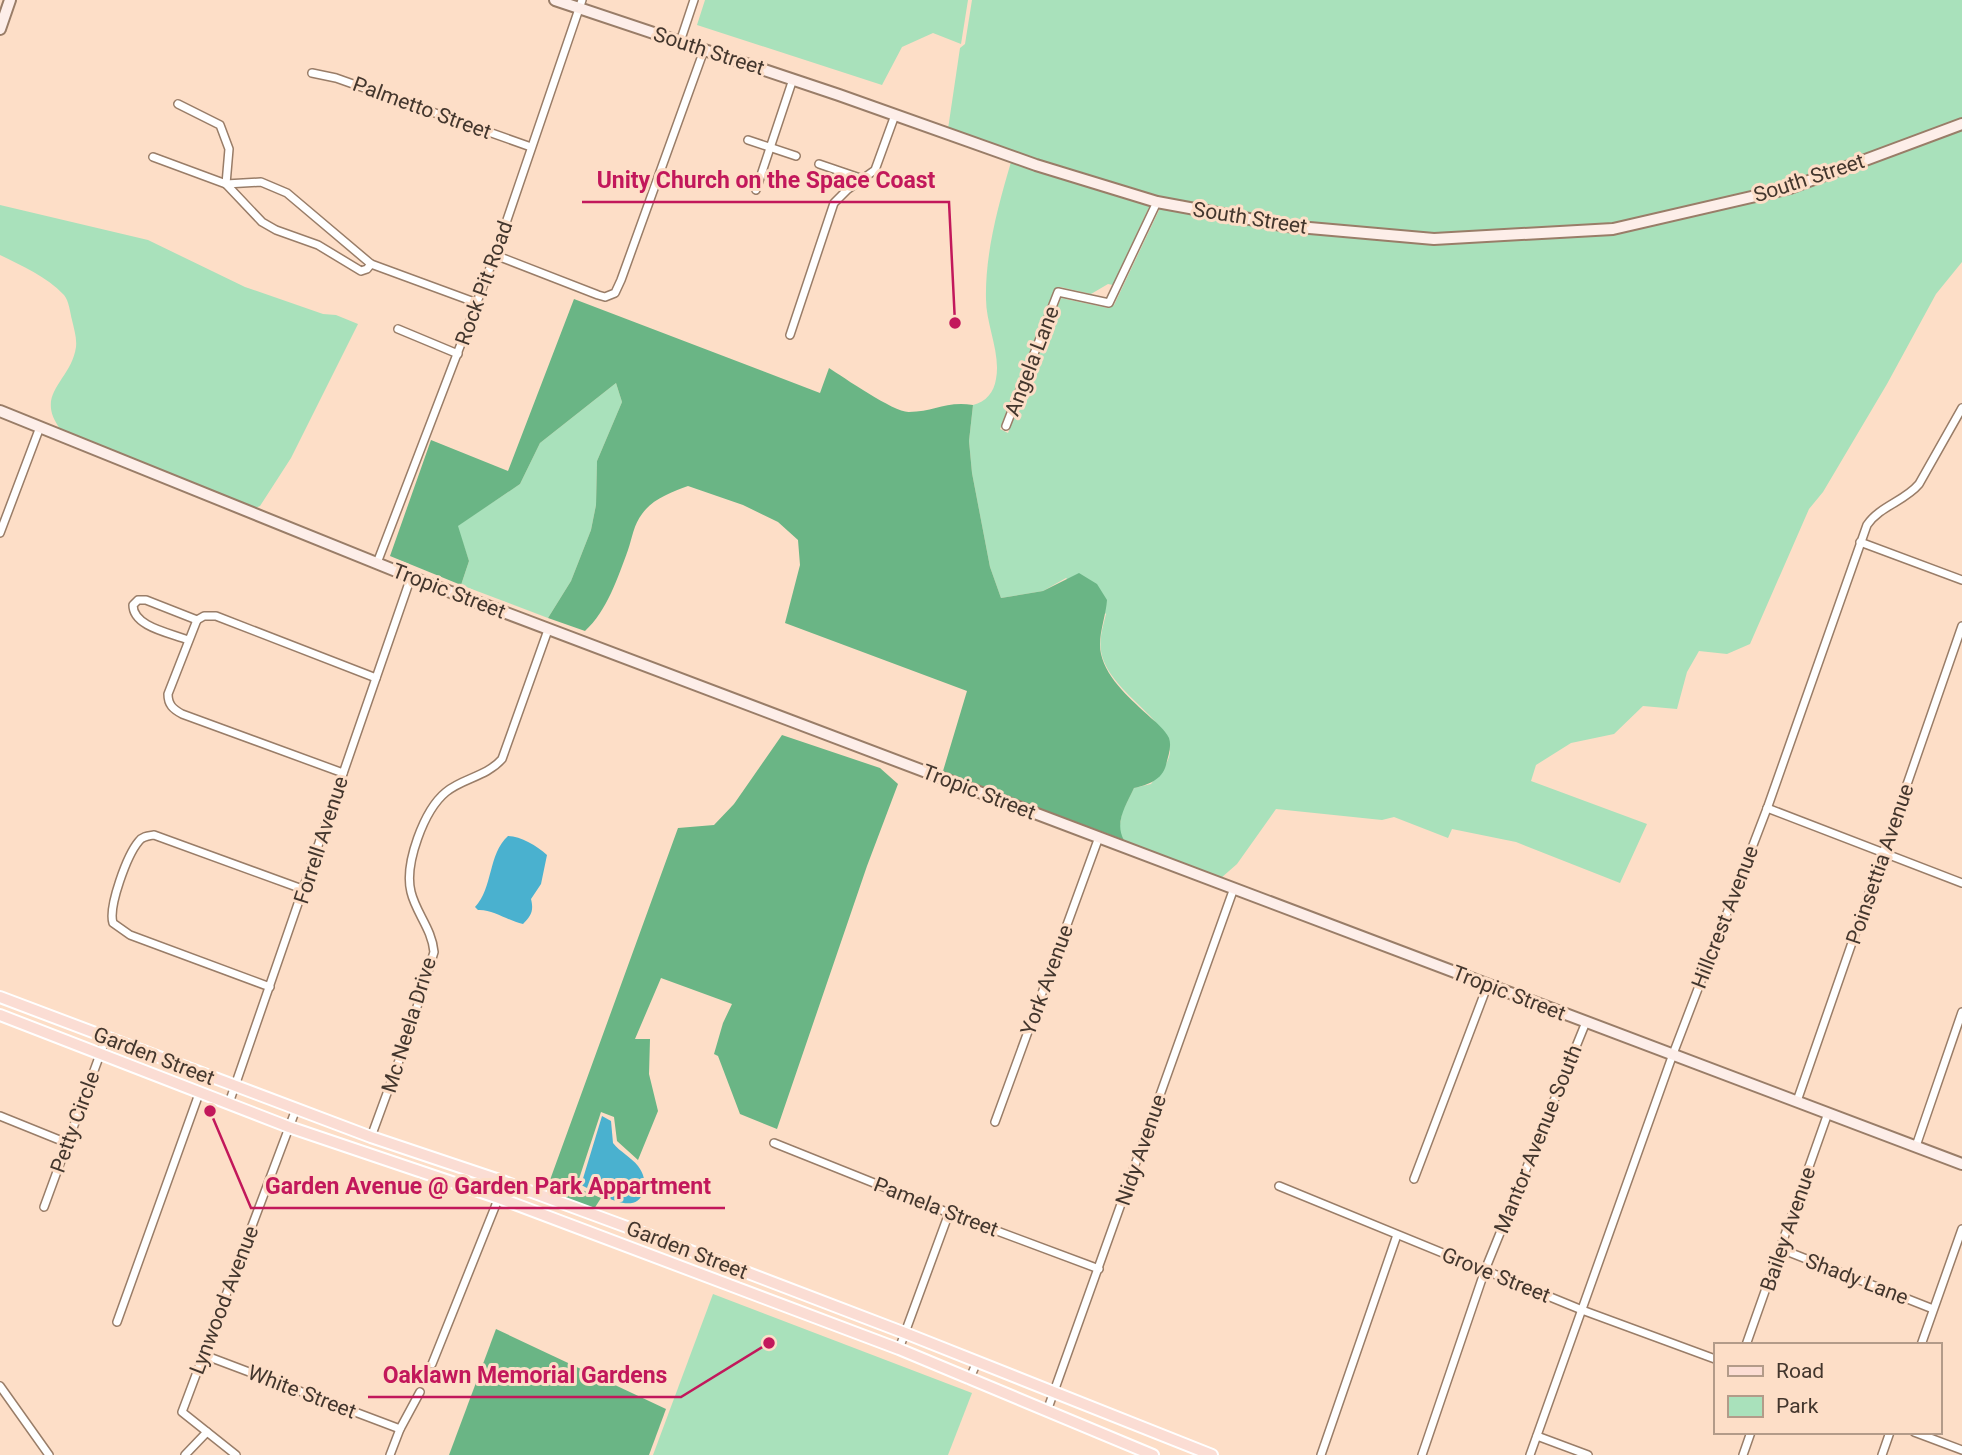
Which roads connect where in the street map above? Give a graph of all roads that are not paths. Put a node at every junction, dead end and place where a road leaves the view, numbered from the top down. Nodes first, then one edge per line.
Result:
1 (10, 0) edge
2 (555, 0) edge
3 (694, 0) edge
4 (581, 4) edge
5 (1, 25) edge
6 (680, 42) junction
7 (704, 50) junction
8 (312, 73) dead end
9 (793, 79) junction
10 (178, 104) dead end
11 (895, 116) junction
12 (1962, 124) edge
13 (748, 140) dead end
14 (531, 147) junction
15 (772, 148) junction
16 (796, 156) dead end
17 (153, 157) dead end
18 (819, 164) dead end
19 (863, 179) junction
20 (226, 184) junction
21 (756, 190) dead end
22 (1157, 202) junction
23 (495, 256) junction
24 (371, 264) junction
25 (477, 303) junction
26 (398, 329) dead end
27 (790, 335) dead end
28 (458, 354) junction
29 (1962, 408) edge
30 (0, 411) edge
31 (1006, 426) dead end
32 (40, 427) junction
33 (0, 533) edge
34 (1860, 542) junction
35 (377, 563) junction
36 (411, 577) junction
37 (1962, 580) edge
38 (197, 620) junction
39 (1962, 626) edge
40 (548, 630) junction
41 (188, 640) junction
42 (376, 678) junction
43 (343, 773) junction
44 (1767, 808) junction
45 (1099, 837) junction
46 (1884, 853) junction
47 (1962, 883) edge
48 (1234, 888) junction
49 (305, 890) junction
50 (1488, 984) junction
51 (270, 987) junction
52 (0, 997) edge
53 (1962, 1012) edge
54 (0, 1015) edge
55 (1586, 1022) junction
56 (106, 1038) junction
57 (101, 1053) junction
58 (1673, 1054) junction
59 (236, 1087) junction
60 (200, 1091) junction
61 (1797, 1101) junction
62 (229, 1102) junction
63 (296, 1109) junction
64 (1828, 1113) junction
65 (0, 1116) edge
66 (995, 1122) dead end
67 (289, 1127) junction
68 (371, 1137) junction
69 (67, 1143) junction
70 (774, 1143) dead end
71 (1916, 1146) junction
72 (1962, 1164) edge
73 (1414, 1179) dead end
74 (505, 1182) junction
75 (1279, 1186) dead end
76 (499, 1198) junction
77 (44, 1206) dead end
78 (948, 1213) junction
79 (1962, 1229) edge
80 (646, 1234) junction
81 (1397, 1235) junction
82 (1781, 1249) junction
83 (639, 1251) junction
84 (1099, 1269) junction
85 (1485, 1270) junction
86 (802, 1293) junction
87 (1933, 1308) junction
88 (795, 1310) junction
89 (1582, 1310) junction
90 (117, 1322) dead end
91 (905, 1333) junction
92 (1747, 1343) edge
93 (1922, 1343) edge
94 (899, 1349) junction
95 (204, 1355) junction
96 (1714, 1359) edge
97 (977, 1362) junction
98 (432, 1364) dead end
99 (969, 1380) junction
100 (0, 1386) edge
101 (420, 1392) dead end
102 (1053, 1393) junction
103 (1047, 1411) junction
104 (400, 1429) junction
105 (207, 1432) junction
106 (1750, 1434) edge
107 (1889, 1434) edge
108 (1919, 1434) edge
109 (1537, 1436) junction
110 (1962, 1450) edge
111 (49, 1455) edge
112 (185, 1455) edge
113 (236, 1455) edge
114 (390, 1455) edge
115 (1153, 1455) edge
116 (1212, 1455) edge
117 (1321, 1455) edge
118 (1422, 1455) edge
119 (1530, 1455) edge
120 (1588, 1455) edge
121 (1743, 1455) edge
122 (1882, 1455) edge

1 - 5 street
2 - 4 street, South Street
3 - 6 street
4 - 6 street, South Street
4 - 14 street, Rock Pit Road
6 - 7 street, South Street
7 - 9 street, South Street
7 - 23 street
8 - 14 street, Palmetto Street
9 - 11 street, South Street
9 - 15 street
10 - 20 street
11 - 19 street
11 - 22 street, South Street
12 - 22 street, South Street
13 - 15 street
14 - 23 street, Rock Pit Road
15 - 16 street
15 - 21 street
17 - 20 street
18 - 19 street
19 - 27 street
20 - 24 street
20 - 24 street
22 - 31 street, Angela Lane
23 - 25 street, Rock Pit Road
24 - 25 street
25 - 28 street, Rock Pit Road
26 - 28 street
28 - 35 street, Rock Pit Road
29 - 34 street, Hillcrest Avenue
30 - 32 street, Tropic Street
32 - 33 street
32 - 35 street, Tropic Street
34 - 37 street
34 - 44 street, Hillcrest Avenue
35 - 36 street, Tropic Street
36 - 40 street, Tropic Street
36 - 42 street, Forrell Avenue
38 - 41 street
38 - 41 street
38 - 42 street
39 - 46 street, Poinsettia Avenue
40 - 45 street, Tropic Street
40 - 68 street, Mc Neela Drive
41 - 43 street
42 - 43 street, Forrell Avenue
43 - 49 street, Forrell Avenue
44 - 46 street
44 - 58 street, Hillcrest Avenue
45 - 48 street, Tropic Street
45 - 66 street, York Avenue
46 - 47 street
46 - 61 street, Poinsettia Avenue
48 - 50 street, Tropic Street
48 - 84 street, Nidy Avenue
49 - 51 street, Forrell Avenue
49 - 51 street
50 - 55 street, Tropic Street
50 - 73 street
51 - 59 street, Forrell Avenue
52 - 56 main road, Garden Street
53 - 71 street
54 - 57 main road, Garden Street
55 - 58 street, Tropic Street
55 - 85 street, Mantor Avenue South
56 - 57 street, Petty Circle
56 - 59 main road, Garden Street
57 - 60 main road, Garden Street
57 - 69 street, Petty Circle
58 - 61 street, Tropic Street
58 - 89 street, Hillcrest Avenue
59 - 62 street, Forrell Avenue
59 - 63 main road, Garden Street
60 - 62 main road, Garden Street
60 - 90 street
61 - 64 street, Tropic Street
62 - 67 main road, Garden Street
63 - 67 street, Lynwood Avenue
63 - 68 main road, Garden Street
64 - 71 street, Tropic Street
64 - 82 street, Bailey Avenue
65 - 69 street
67 - 76 main road, Garden Street
67 - 95 street, Lynwood Avenue
68 - 74 main road, Garden Street
69 - 77 street, Petty Circle
70 - 78 street, Pamela Street
71 - 72 street, Tropic Street
74 - 76 street
74 - 80 main road, Garden Street
75 - 81 street, Grove Street
76 - 83 main road, Garden Street
76 - 98 street
78 - 84 street, Pamela Street
78 - 91 street
79 - 87 street
80 - 83 street
80 - 86 main road, Garden Street
81 - 85 street, Grove Street
81 - 117 street
82 - 87 street, Shady Lane
82 - 92 street, Bailey Avenue
83 - 88 main road, Garden Street
84 - 102 street, Nidy Avenue
85 - 89 street, Grove Street
85 - 118 street, Mantor Avenue South
86 - 88 street
86 - 91 main road, Garden Street
87 - 93 street
88 - 94 main road, Garden Street
89 - 96 street, Grove Street
89 - 109 street, Hillcrest Avenue
91 - 94 street
91 - 97 main road, Garden Street
94 - 99 main road, Garden Street
95 - 104 street, White Street
95 - 105 street, Lynwood Avenue
97 - 99 street
97 - 102 main road, Garden Street
99 - 103 main road, Garden Street
100 - 111 street
101 - 104 street
102 - 103 street, Nidy Avenue
102 - 116 main road, Garden Street
103 - 115 main road, Garden Street
104 - 114 street
105 - 112 street
105 - 113 street
106 - 121 street
107 - 122 street
108 - 110 street
109 - 119 street, Hillcrest Avenue
109 - 120 street

